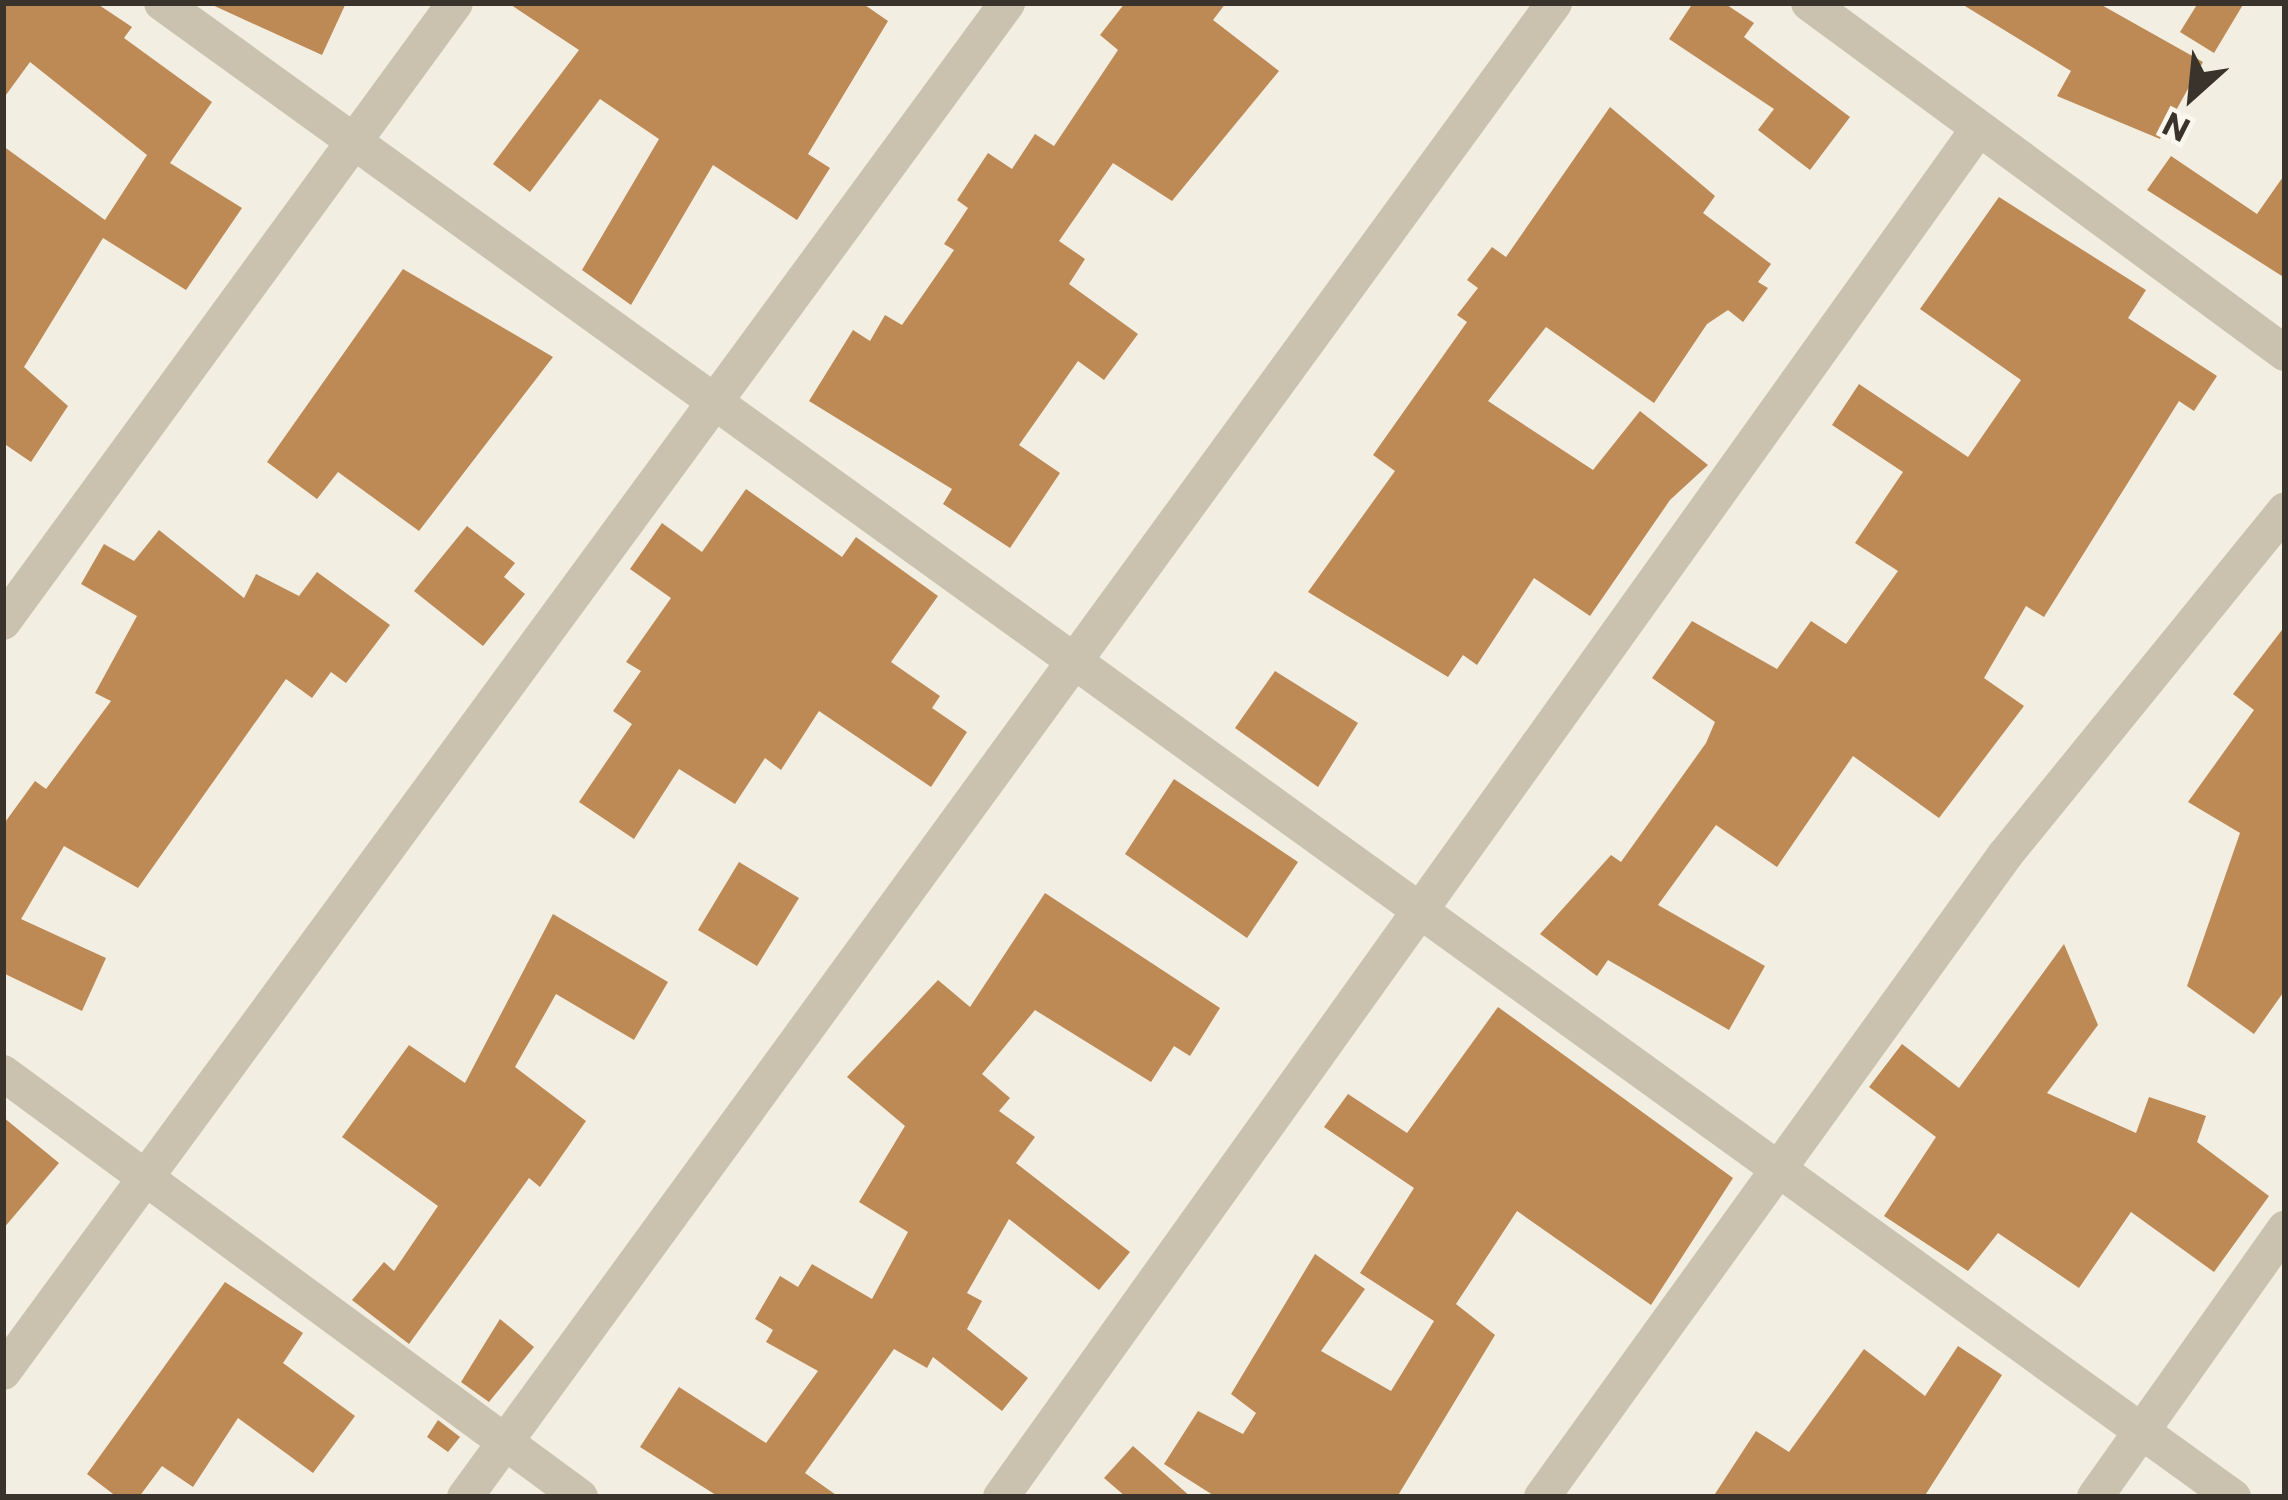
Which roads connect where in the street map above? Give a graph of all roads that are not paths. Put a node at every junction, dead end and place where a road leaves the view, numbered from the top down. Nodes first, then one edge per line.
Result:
1 (162, 3) edge
2 (455, 3) edge
3 (1007, 3) edge
4 (1554, 3) edge
5 (1809, 3) edge
6 (1979, 128) junction
7 (351, 145) junction
8 (2285, 352) edge
9 (716, 401) junction
10 (2285, 510) edge
11 (3, 622) edge
12 (1076, 654) junction
13 (1430, 908) junction
14 (3, 1073) edge
15 (1778, 1159) junction
16 (143, 1175) junction
17 (2285, 1229) edge
18 (3, 1372) edge
19 (2143, 1430) junction
20 (507, 1443) junction
21 (465, 1497) edge
22 (580, 1497) edge
23 (1001, 1497) edge
24 (1542, 1497) edge
25 (2095, 1497) edge
26 (2233, 1497) edge

1 - 7 street
2 - 7 street
3 - 9 street
4 - 12 street
5 - 6 street
6 - 8 street
6 - 13 street
7 - 9 street
7 - 11 street
9 - 12 street
9 - 16 street
10 - 15 street
12 - 13 street
12 - 20 street
13 - 15 street
13 - 23 street
14 - 16 street
15 - 19 street
15 - 24 street
16 - 18 street
16 - 20 street
17 - 19 street
19 - 25 street
19 - 26 street
20 - 21 street
20 - 22 street

